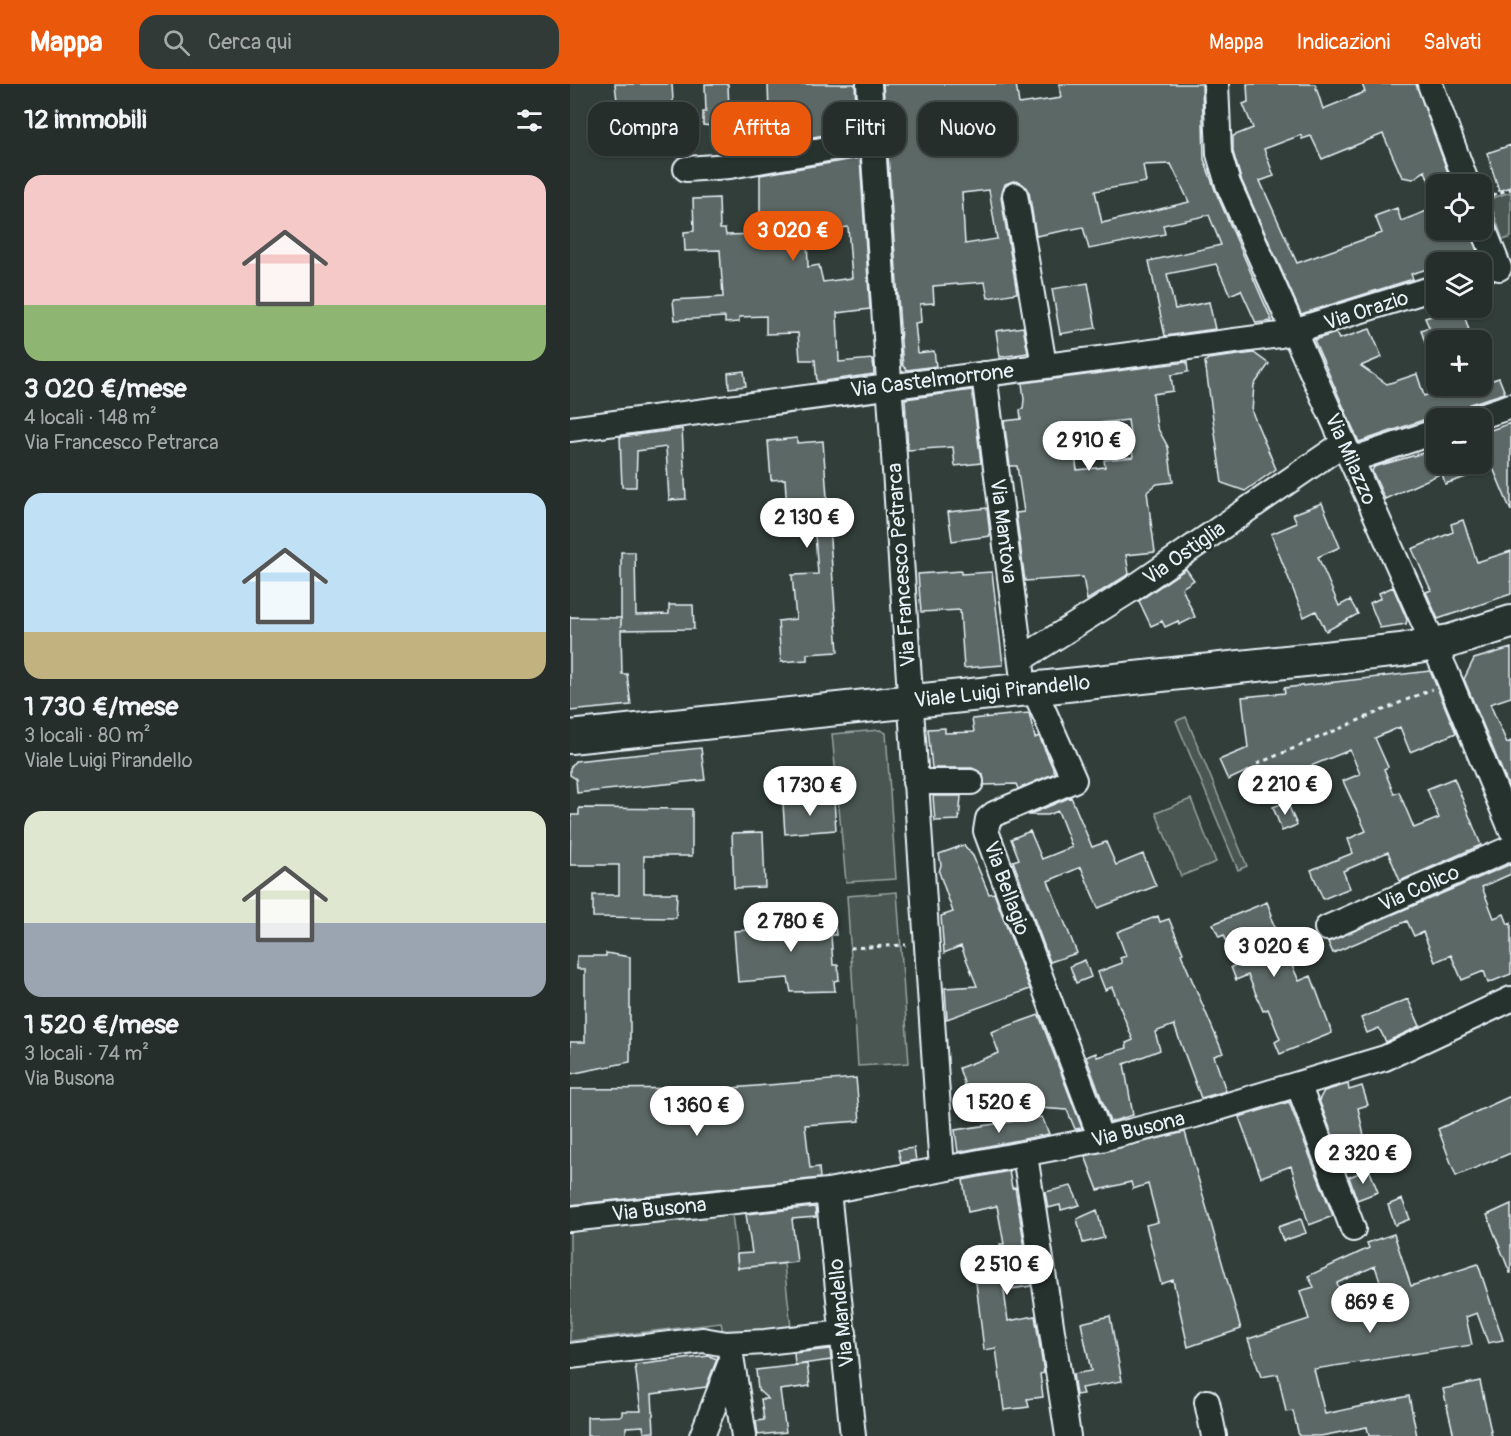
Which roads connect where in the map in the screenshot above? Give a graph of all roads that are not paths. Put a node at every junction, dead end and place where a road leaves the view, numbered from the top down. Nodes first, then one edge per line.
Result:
1 (869, 84) edge
2 (1216, 84) edge
3 (1430, 84) edge
4 (870, 102) edge
5 (823, 150) edge
6 (874, 156) edge
7 (686, 169) dead end
8 (1463, 174) edge
9 (1015, 195) dead end
10 (1487, 240) edge
11 (1497, 268) edge
12 (1426, 290) edge
13 (1295, 332) junction
14 (1044, 365) junction
15 (984, 374) junction
16 (890, 385) junction
17 (1511, 406) edge
18 (1492, 412) edge
19 (570, 429) edge
20 (1426, 434) edge
21 (1348, 452) junction
22 (1511, 622) edge
23 (1433, 645) junction
24 (1026, 678) junction
25 (910, 701) junction
26 (570, 737) edge
27 (915, 782) junction
28 (971, 782) dead end
29 (1511, 829) edge
30 (1511, 848) edge
31 (1327, 928) dead end
32 (1511, 999) edge
33 (1298, 1084) junction
34 (1101, 1139) junction
35 (1025, 1155) junction
36 (942, 1169) junction
37 (828, 1191) junction
38 (570, 1219) edge
39 (1353, 1229) dead end
40 (844, 1333) junction
41 (730, 1353) junction
42 (570, 1356) edge
43 (1207, 1402) dead end
44 (702, 1436) edge
45 (744, 1436) edge
46 (853, 1436) edge
47 (1068, 1436) edge
48 (1214, 1436) edge

1 - 4 street, Via Francesco Petrarca
2 - 13 street, Via Milazzo
3 - 8 street
5 - 7 street
6 - 16 street, Via Francesco Petrarca
9 - 14 street
10 - 11 street
12 - 13 street, Via Orazio
13 - 14 street, Via Castelmorrone
13 - 21 street, Via Milazzo
14 - 15 street, Via Castelmorrone
15 - 16 street, Via Castelmorrone
15 - 24 street, Via Mantova
16 - 19 street, Via Castelmorrone
16 - 25 street, Via Francesco Petrarca
17 - 18 street
20 - 21 street, Via Ostiglia
21 - 23 street, Via Milazzo
21 - 24 street, Via Ostiglia
22 - 23 main road, Viale Luigi Pirandello
23 - 24 main road, Viale Luigi Pirandello
23 - 29 street, Via Milazzo
24 - 25 main road, Viale Luigi Pirandello
24 - 34 street, Via Bellagio
25 - 26 main road, Viale Luigi Pirandello
25 - 27 street, Via Francesco Petrarca
27 - 28 street
27 - 36 street, Via Francesco Petrarca
30 - 31 street, Via Colico
32 - 33 street, Via Busona
33 - 34 street, Via Busona
33 - 39 street
34 - 35 street, Via Busona
35 - 36 street, Via Busona
35 - 47 street
36 - 37 street, Via Busona
37 - 38 street, Via Busona
37 - 40 street, Via Mandello
40 - 41 street
40 - 46 street, Via Mandello
41 - 42 street
41 - 44 street
41 - 45 street
43 - 48 street

